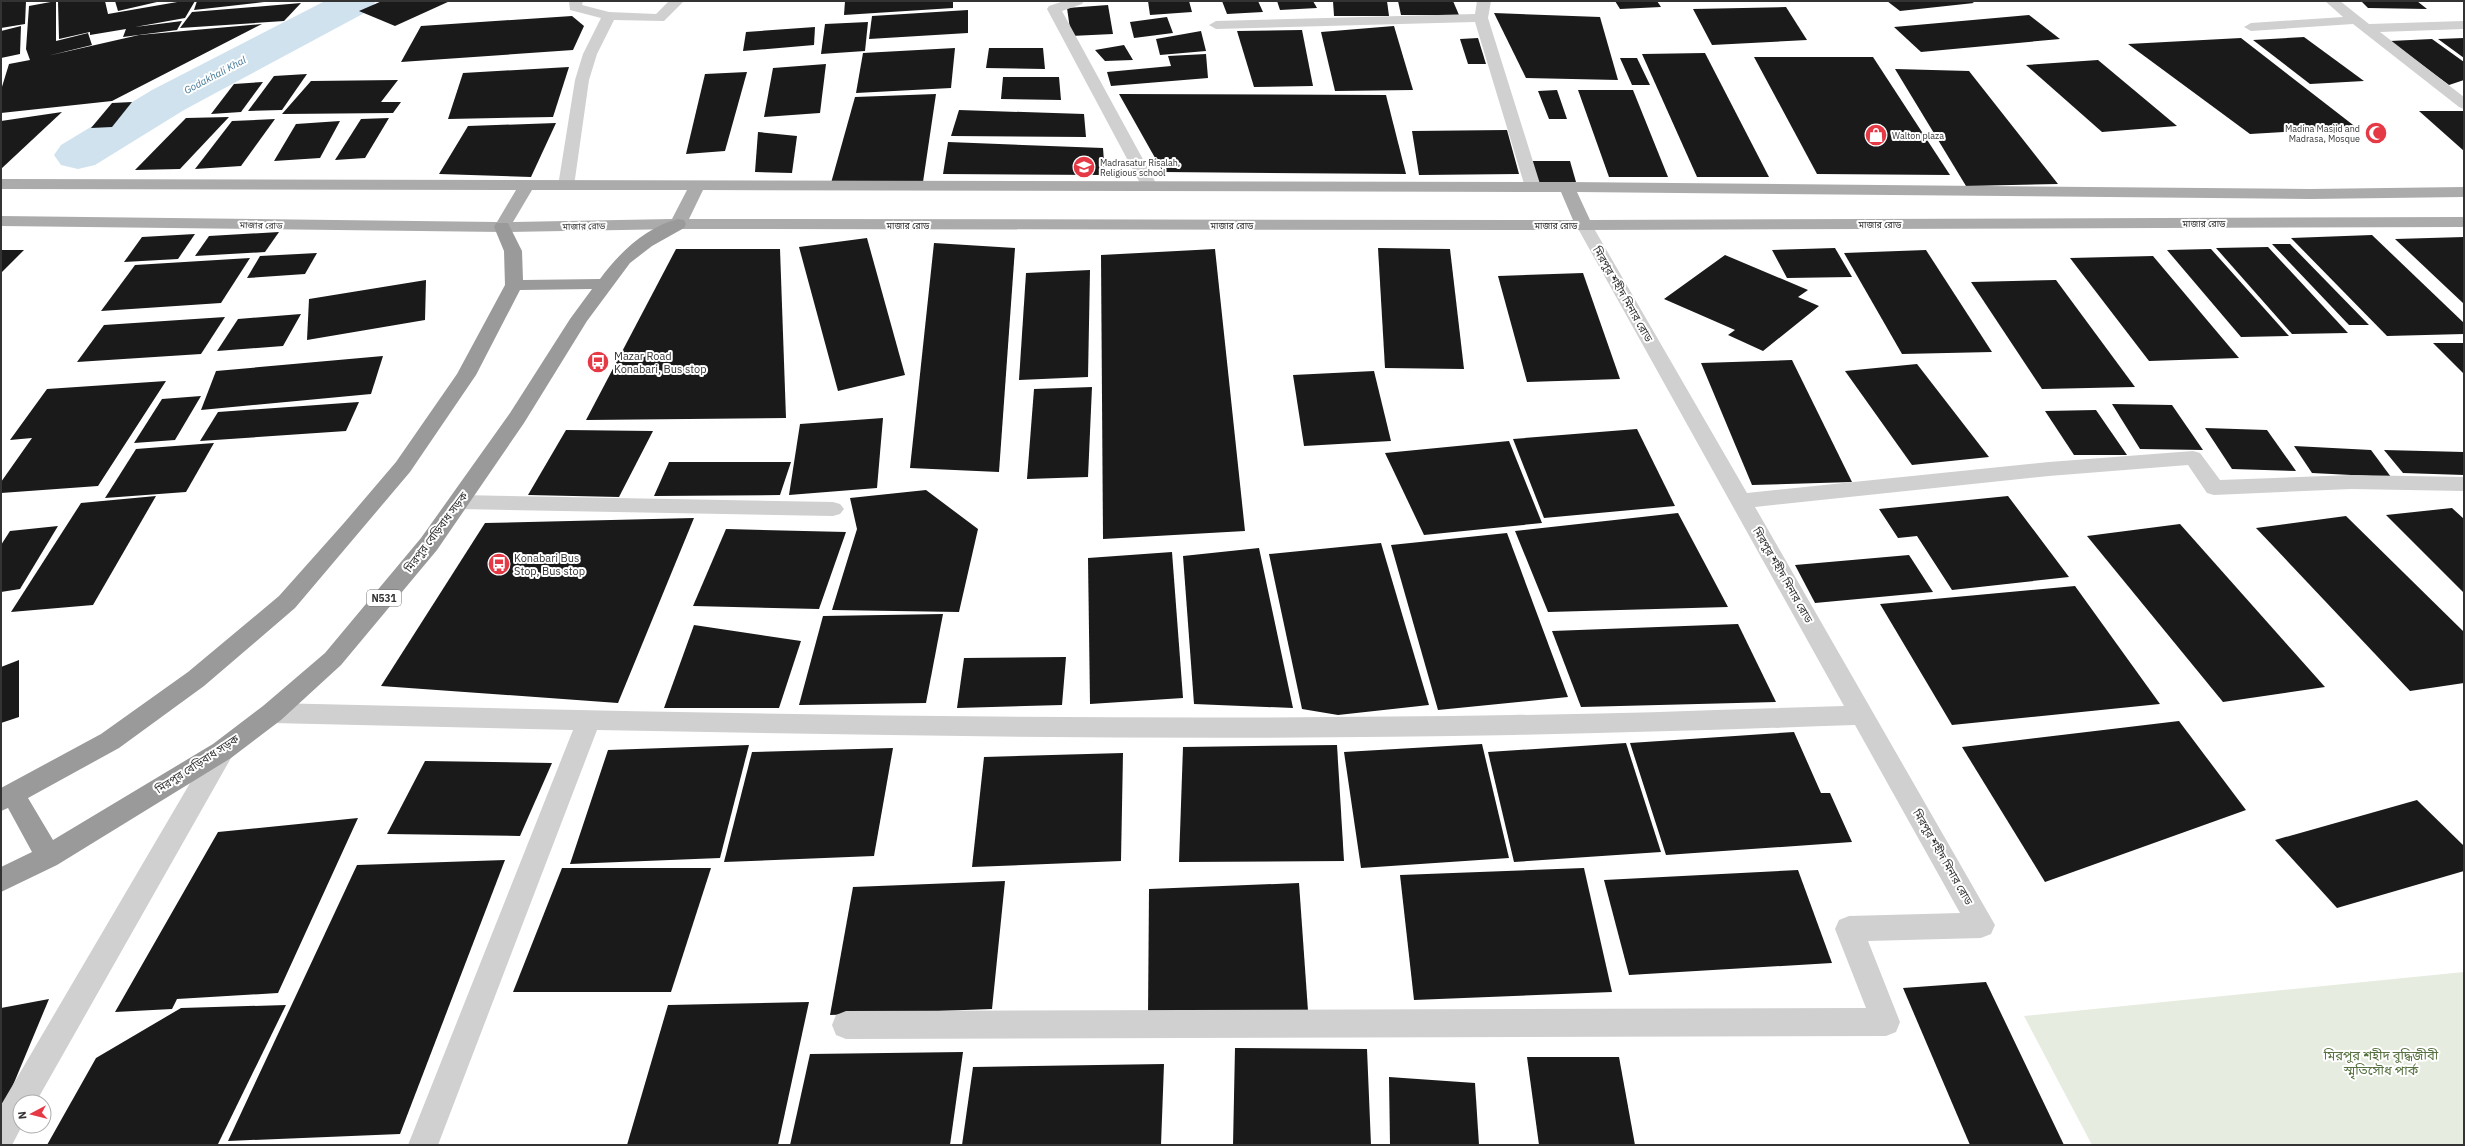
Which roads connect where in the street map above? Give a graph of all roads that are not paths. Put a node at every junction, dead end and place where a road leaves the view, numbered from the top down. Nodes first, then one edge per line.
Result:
1 (576, 1) edge
2 (677, 1) edge
3 (1077, 1) edge
4 (1484, 1) edge
5 (2332, 1) edge
6 (609, 16) junction
7 (1481, 18) junction
8 (2361, 24) junction
9 (2464, 24) edge
10 (1216, 25) dead end
11 (2251, 27) dead end
12 (2464, 104) edge
13 (1, 184) edge
14 (1149, 185) junction
15 (526, 186) junction
16 (566, 186) junction
17 (697, 186) junction
18 (1533, 187) junction
19 (1567, 187) junction
20 (2464, 192) edge
21 (1, 221) edge
22 (2464, 222) edge
23 (678, 224) junction
24 (1584, 225) junction
25 (502, 227) junction
26 (606, 284) junction
27 (514, 285) junction
28 (2464, 484) edge
29 (459, 502) junction
30 (1741, 502) junction
31 (833, 509) dead end
32 (272, 713) junction
33 (1862, 715) junction
34 (589, 721) junction
35 (222, 751) junction
36 (7, 797) edge
37 (48, 857) junction
38 (1, 880) edge
39 (846, 1025) dead end
40 (1, 1134) edge
41 (423, 1145) edge

1 - 6 street
2 - 6 street
3 - 14 street
4 - 7 street
5 - 8 street
6 - 16 street
7 - 10 street
7 - 18 street
8 - 9 street
8 - 11 street
8 - 12 street
13 - 15 main road
14 - 17 main road
14 - 18 main road
15 - 16 main road
15 - 25 main road
16 - 17 main road
17 - 23 main road
18 - 19 main road
19 - 20 main road
19 - 24 main road
21 - 25 main road, মাজার রোড
22 - 24 main road, মাজার রোড
23 - 24 main road, মাজার রোড
23 - 25 main road, মাজার রোড
23 - 26 highway, মিরপুর বেড়িবাধ সড়ক / N531
24 - 30 street, মিরপুর শহীদ মিনার রোড
25 - 27 highway
26 - 27 highway
26 - 29 highway, মিরপুর বেড়িবাধ সড়ক / N531
27 - 36 highway
28 - 30 street
29 - 31 street
29 - 32 highway, মিরপুর বেড়িবাধ সড়ক / N531
30 - 33 street, মিরপুর শহীদ মিনার রোড
32 - 34 street
32 - 35 highway, মিরপুর বেড়িবাধ সড়ক / N531
33 - 34 street
33 - 39 street, মিরপুর শহীদ মিনার রোড
34 - 41 street
35 - 37 highway, মিরপুর বেড়িবাধ সড়ক / N531
35 - 40 street
36 - 37 highway
37 - 38 highway, মিরপুর বেড়িবাধ সড়ক / N531

